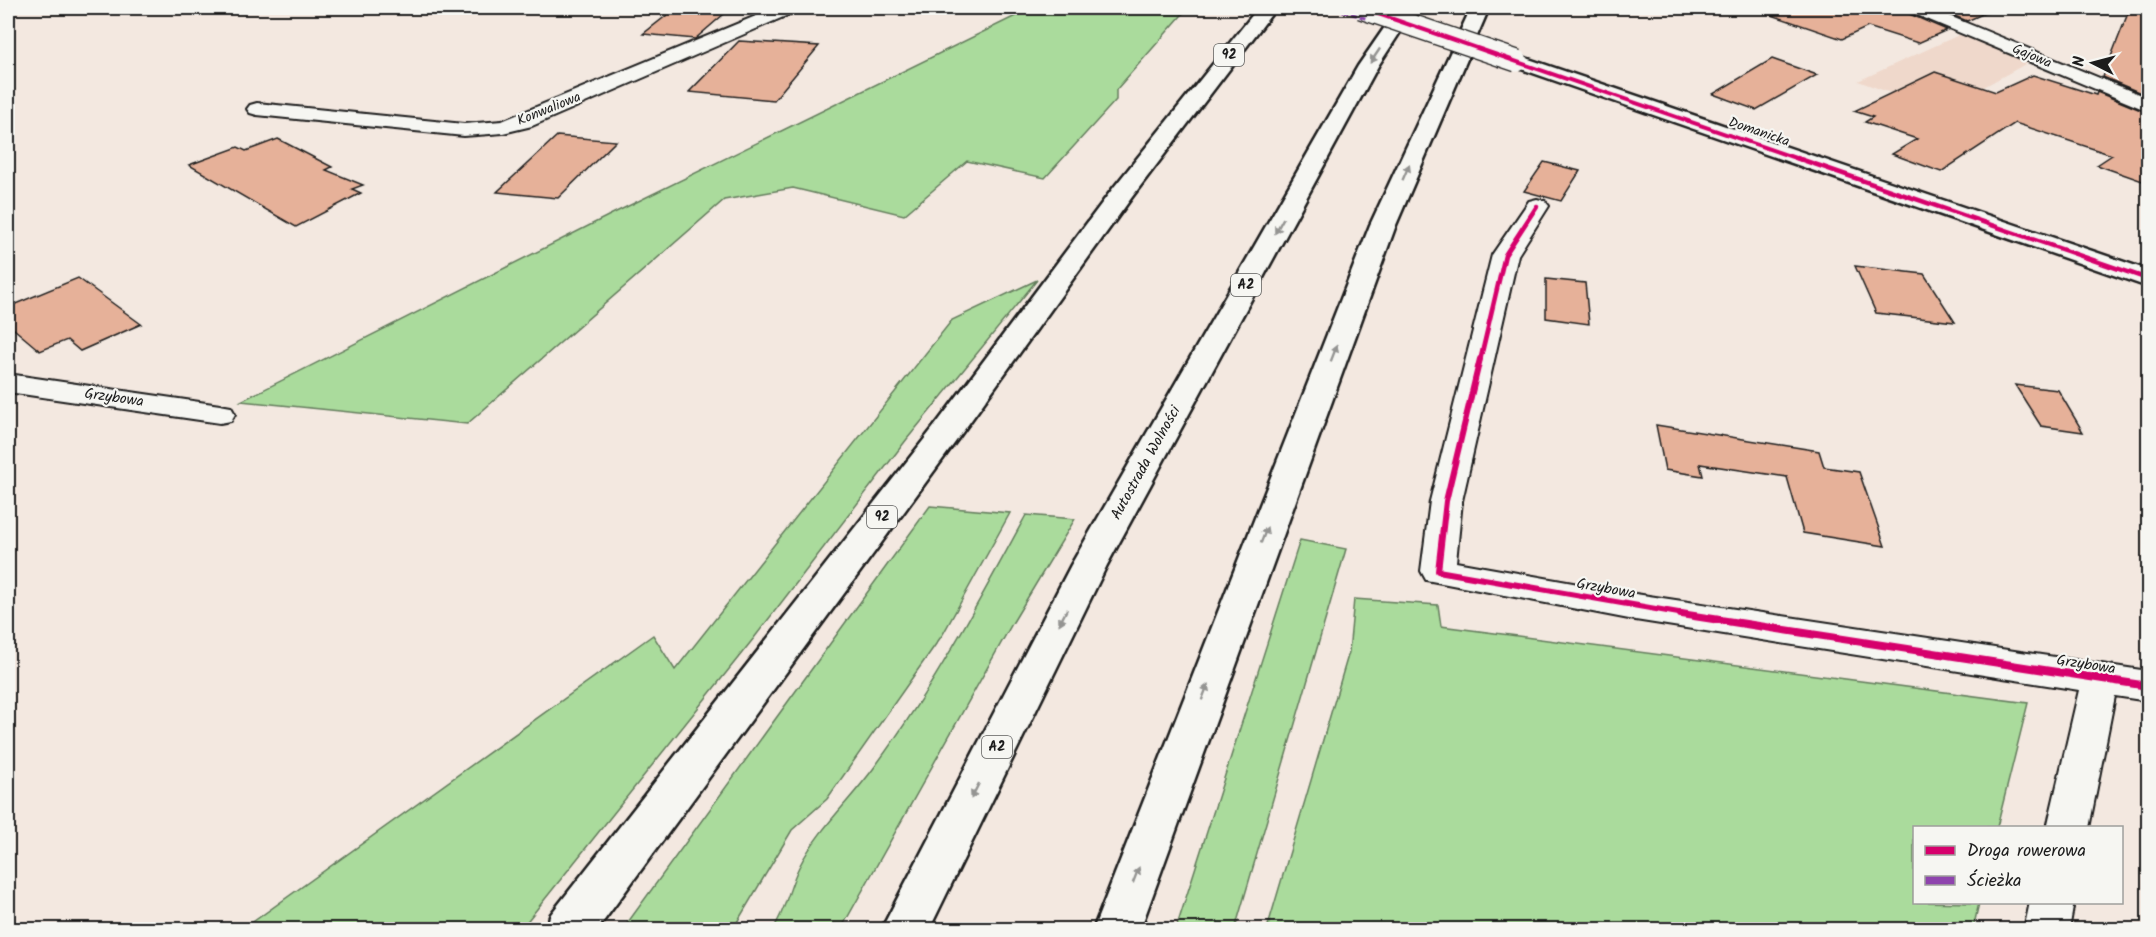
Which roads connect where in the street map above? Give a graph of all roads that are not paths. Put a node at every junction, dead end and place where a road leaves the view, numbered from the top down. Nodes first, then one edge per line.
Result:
1 (789, 8) edge
2 (1266, 8) edge
3 (1361, 8) edge
4 (1407, 8) edge
5 (1480, 8) edge
6 (1916, 8) edge
7 (2148, 105) edge
8 (257, 109) dead end
9 (1537, 206) dead end
10 (2148, 279) edge
11 (8, 383) edge
12 (220, 414) dead end
13 (2100, 679) junction
14 (2148, 686) edge
15 (2068, 826) edge
16 (2052, 904) edge
17 (568, 930) edge
18 (904, 930) edge
19 (1116, 930) edge
20 (2046, 930) edge

1 - 8 street, Konwaliowa
2 - 17 main road, 92
3 - 10 main road, Domanicka, bridge
4 -> 18 main road, Autostrada Wolności / A2
19 -> 5 main road
6 - 7 street, Gajowa
9 - 13 street, Grzybowa
11 - 12 street, Grzybowa
13 - 14 street, Grzybowa
13 - 15 street, Grzybowa
16 - 20 street

